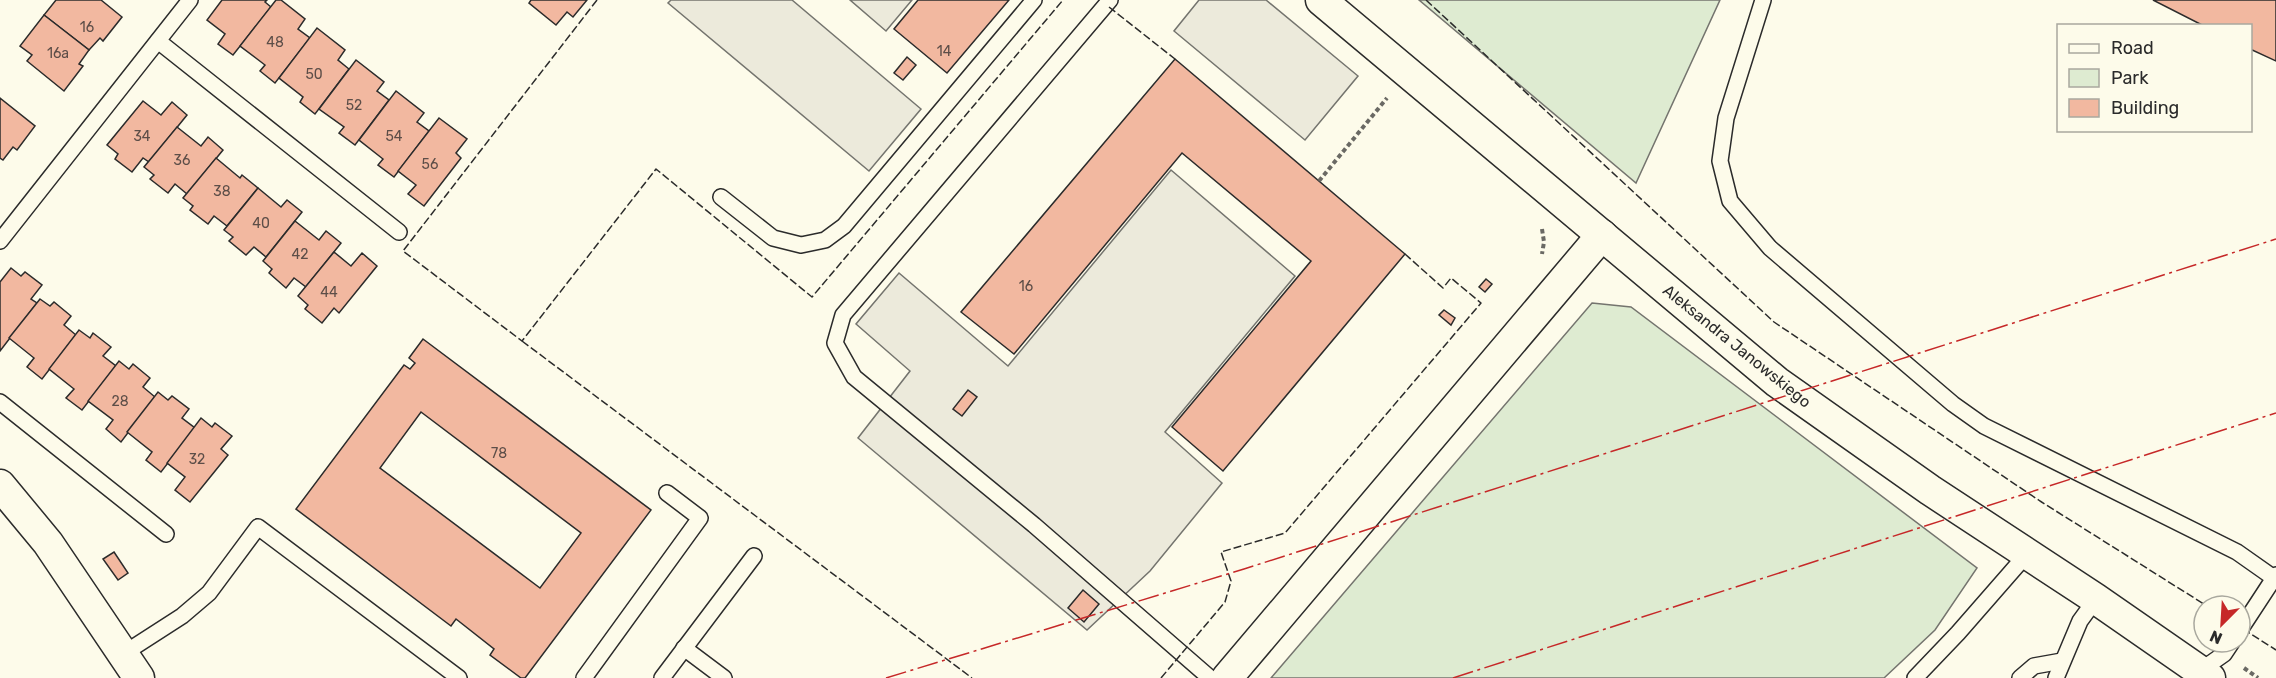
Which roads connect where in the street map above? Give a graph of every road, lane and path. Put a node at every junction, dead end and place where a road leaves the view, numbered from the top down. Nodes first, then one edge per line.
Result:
1 (190, 0) edge
2 (1034, 0) edge
3 (1110, 0) edge
4 (1321, 0) edge
5 (1763, 0) edge
6 (158, 41) junction
7 (1388, 97) dead end
8 (1319, 181) dead end
9 (721, 197) dead end
10 (399, 232) dead end
11 (1602, 235) junction
12 (0, 241) edge
13 (0, 402) edge
14 (0, 485) edge
15 (667, 493) dead end
16 (166, 534) dead end
17 (2027, 554) junction
18 (754, 556) dead end
19 (2275, 577) edge
20 (2096, 599) junction
21 (2252, 612) edge
22 (684, 648) junction
23 (123, 654) junction
24 (2224, 654) edge
25 (2062, 661) junction
26 (2199, 676) edge
27 (139, 678) edge
28 (459, 678) edge
29 (584, 678) edge
30 (662, 678) edge
31 (724, 678) edge
32 (1210, 678) edge
33 (1227, 678) edge
34 (1915, 678) edge
35 (2020, 678) edge
36 (2056, 678) edge

1 - 6 lane
2 - 9 lane
3 - 32 lane
4 - 11 street, Aleksandra Janowskiego
5 - 19 lane
6 - 10 lane
6 - 12 lane
7 - 8 path
11 - 17 street, Aleksandra Janowskiego
11 - 33 street
13 - 16 lane
14 - 23 street
15 - 29 lane
17 - 20 street, Aleksandra Janowskiego
17 - 34 lane
18 - 22 lane
19 - 21 lane
20 - 25 lane
20 - 26 street, Aleksandra Janowskiego
22 - 30 lane
22 - 31 lane
23 - 27 street
23 - 28 lane
24 - 26 lane
25 - 35 lane
25 - 36 lane

